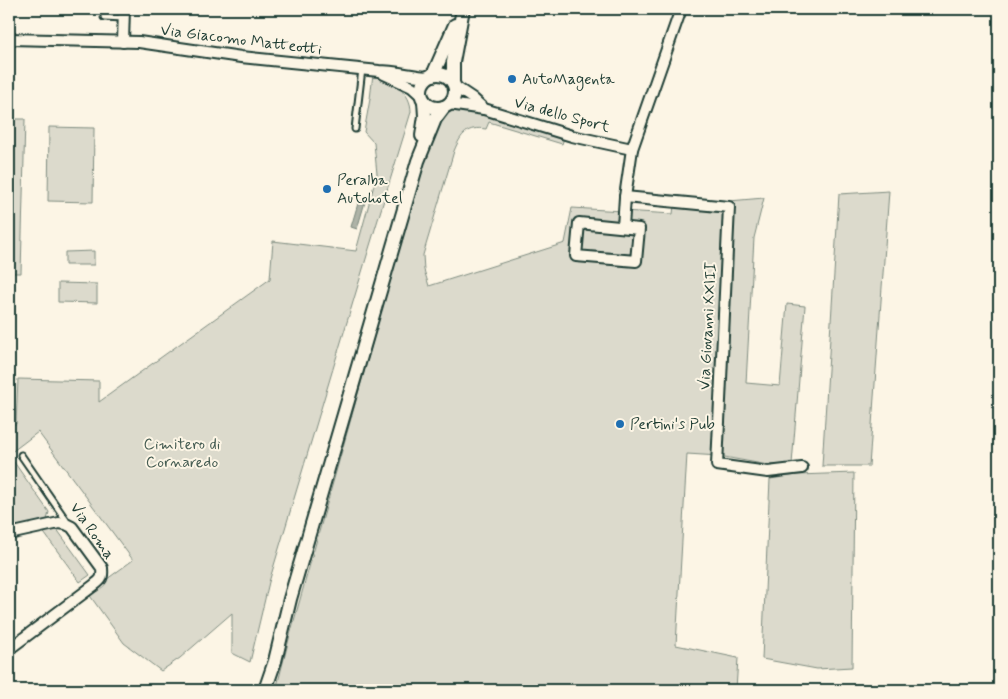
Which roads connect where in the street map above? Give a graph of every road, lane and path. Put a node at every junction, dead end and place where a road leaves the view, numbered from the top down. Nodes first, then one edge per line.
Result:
1 (104, 9) edge
2 (463, 9) edge
3 (681, 9) edge
4 (124, 14) edge
5 (9, 39) edge
6 (123, 42) junction
7 (362, 69) junction
8 (379, 71) junction
9 (431, 76) junction
10 (453, 84) junction
11 (423, 99) junction
12 (446, 106) junction
13 (484, 109) junction
14 (355, 129) dead end
15 (632, 149) junction
16 (418, 161) junction
17 (625, 196) junction
18 (623, 227) junction
19 (20, 455) dead end
20 (802, 468) dead end
21 (66, 524) junction
22 (9, 534) edge
23 (9, 649) edge
24 (274, 661) junction
25 (265, 690) edge
26 (272, 690) edge

1 - 4 lane
2 - 9 street
2 - 10 street
3 - 15 street
4 - 6 street
5 - 6 street, Via Giacomo Matteotti
6 - 7 street, Via Giacomo Matteotti
7 - 8 street, Via Giacomo Matteotti
7 - 14 lane
8 - 9 street, Via Giacomo Matteotti
8 - 11 street, Via Giacomo Matteotti
9 - 10 street
9 - 11 street
10 - 12 street
10 - 13 street, Via dello Sport
11 - 12 street
11 - 16 street
12 - 13 street, Via dello Sport
12 - 16 street
13 - 15 street, Via dello Sport
15 - 17 street
16 - 24 street
17 - 18 street
17 - 20 street, Via Giovanni XXIII
18 - 18 street
19 - 21 lane, Via Roma
21 - 22 street
21 - 23 street, Via Roma
24 - 25 street
24 - 26 street

